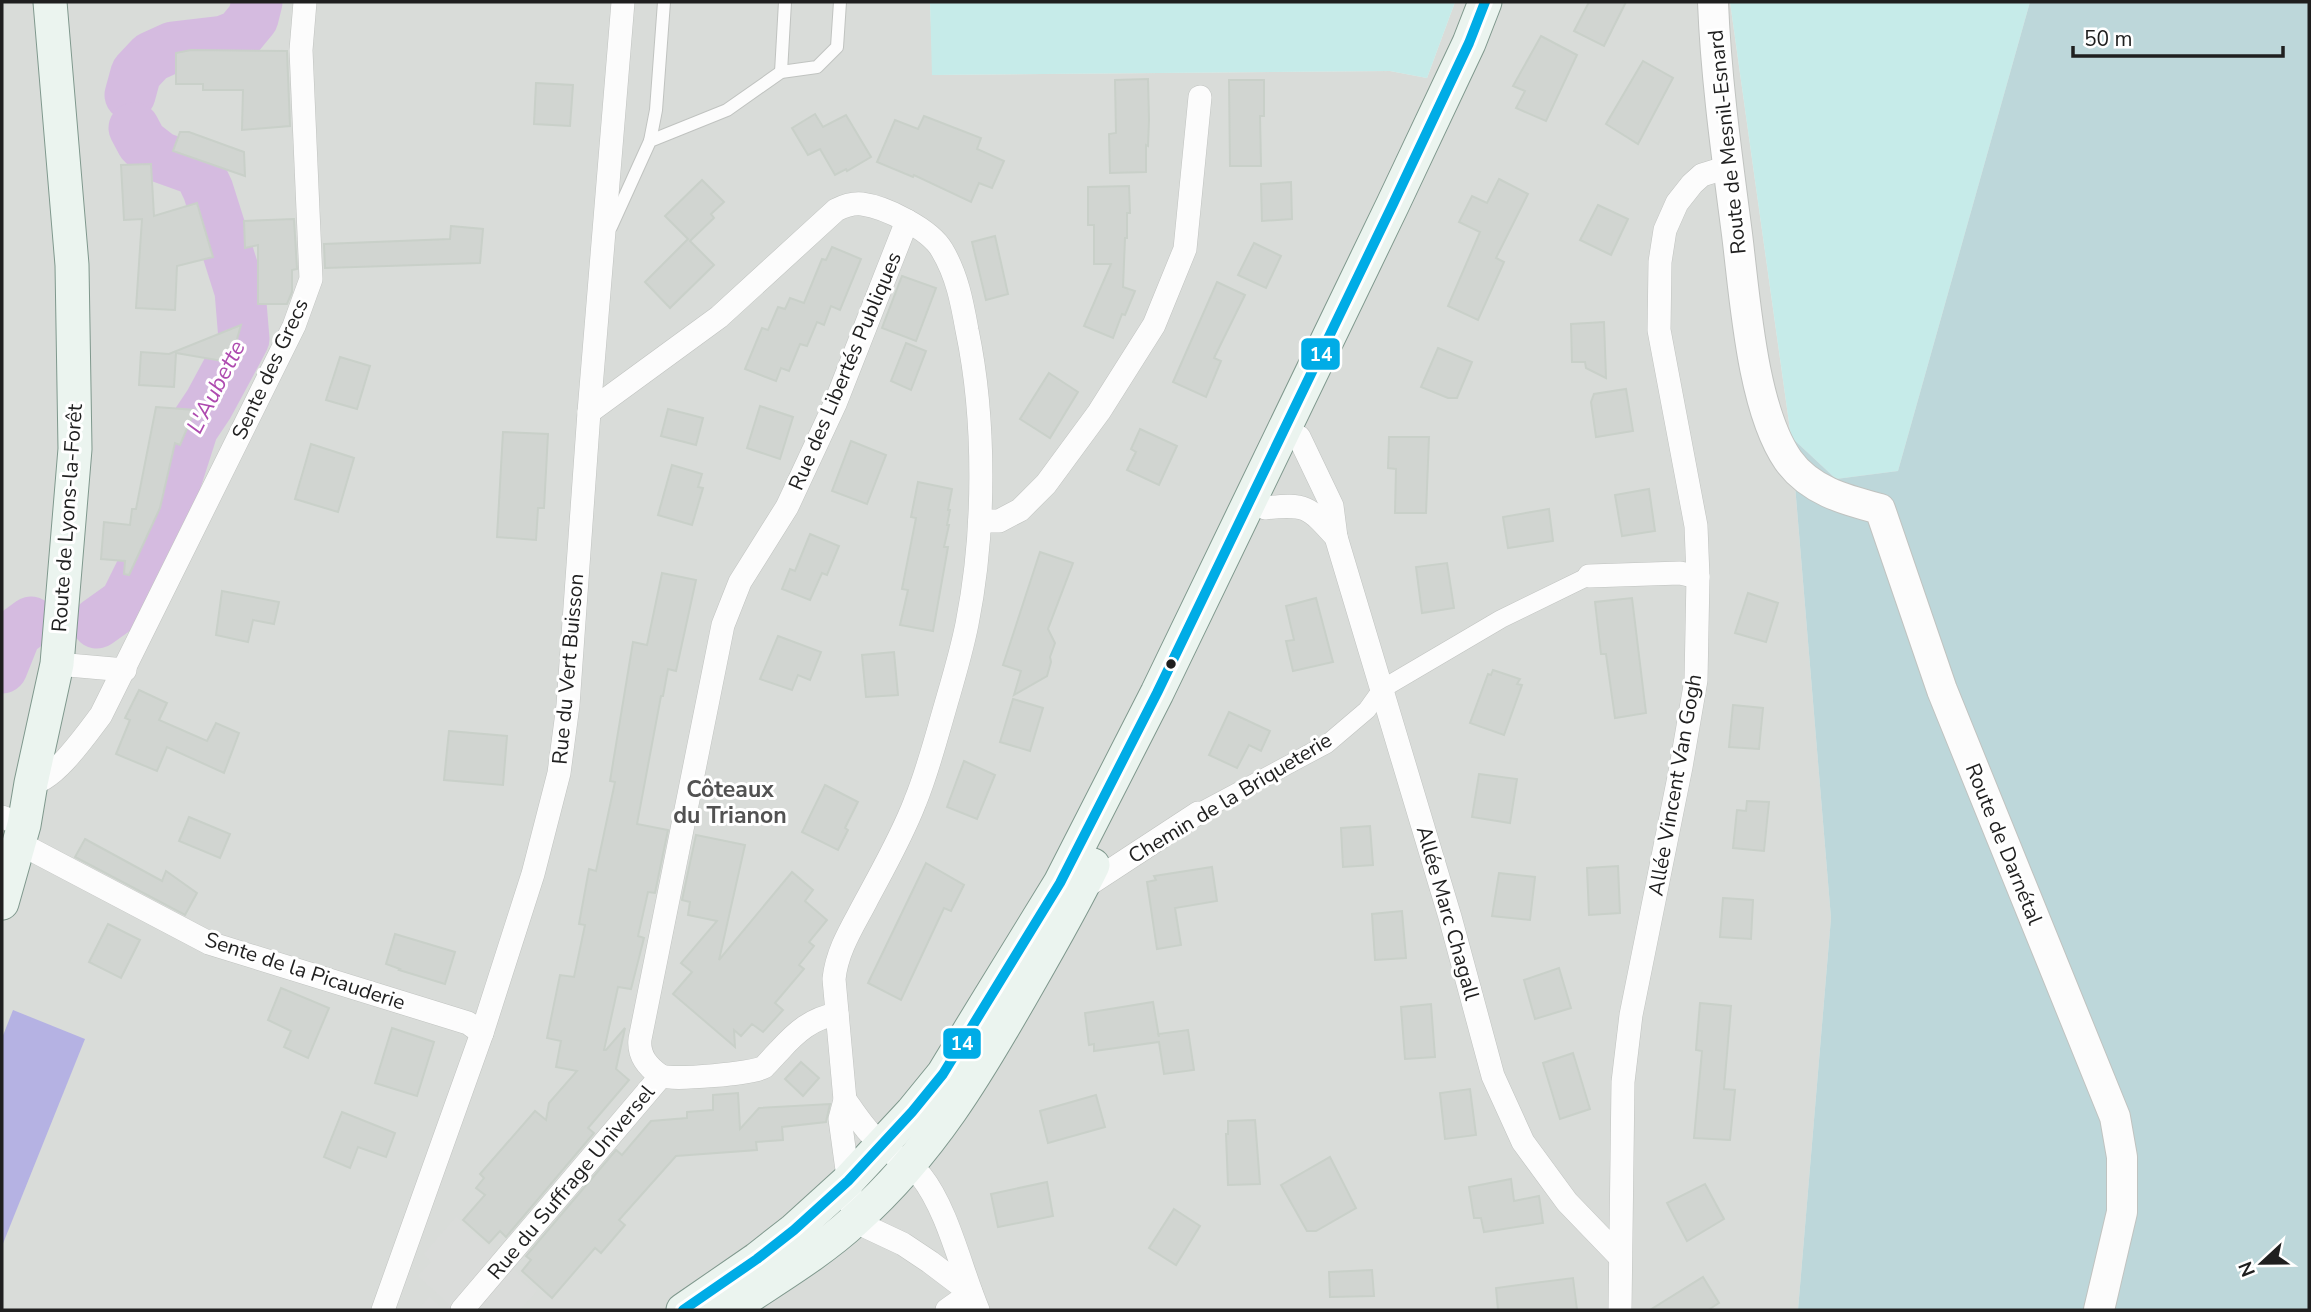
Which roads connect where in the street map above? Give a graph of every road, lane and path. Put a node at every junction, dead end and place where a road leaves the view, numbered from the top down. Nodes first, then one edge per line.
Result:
1 (50, 2) edge
2 (305, 2) edge
3 (623, 2) edge
4 (664, 2) edge
5 (785, 2) edge
6 (840, 2) edge
7 (1485, 2) edge
8 (1500, 2) edge
9 (1713, 2) edge
10 (781, 72) junction
11 (1200, 97) dead end
12 (650, 141) junction
13 (1728, 167) junction
14 (907, 220) junction
15 (602, 247) junction
16 (589, 412) junction
17 (1775, 436) joint
18 (1299, 437) junction
19 (1265, 508) junction
20 (979, 521) junction
21 (1336, 537) junction
22 (1589, 576) joint
23 (1698, 577) junction
24 (57, 664) junction
25 (125, 670) junction
26 (1382, 689) junction
27 (31, 783) junction
28 (1198, 813) joint
29 (15, 828) edge
30 (1082, 889) junction
31 (2, 903) edge
32 (838, 1014) junction
33 (482, 1033) junction
34 (661, 1076) junction
35 (845, 1100) junction
36 (881, 1145) junction
37 (908, 1166) junction
38 (848, 1181) junction
39 (854, 1221) junction
40 (1620, 1257) junction
41 (974, 1301) edge
42 (383, 1310) edge
43 (462, 1310) edge
44 (683, 1310) edge
45 (729, 1310) edge
46 (947, 1310) edge
47 (1620, 1310) edge
48 (2099, 1310) edge

1 - 24 main road, Route de Lyons-la-Forêt
2 - 25 street, Sente des Grecs
3 - 15 street, Rue du Vert Buisson
4 - 12 lane
5 - 10 lane
6 - 10 lane
7 - 36 main road
8 - 18 main road
9 - 13 street, Route de Mesnil-Esnard
10 - 12 lane
11 - 20 street
12 - 15 lane
13 - 17 street, Route de Mesnil-Esnard
13 - 23 street, Allée Vincent Van Gogh
14 - 16 street
14 - 20 street
14 - 34 street, Rue des Libertés Publiques
15 - 16 street, Rue du Vert Buisson
16 - 33 street, Rue du Vert Buisson
17 - 48 street, Route de Darnétal
18 - 19 main road
18 - 21 street, Allée Marc Chagall
19 - 21 street
19 - 30 main road
20 - 32 street
21 - 26 street, Allée Marc Chagall
22 - 23 street
22 - 26 street, Chemin de la Briqueterie
23 - 40 street, Allée Vincent Van Gogh
24 - 25 street
24 - 27 main road, Route de Lyons-la-Forêt
25 - 27 street, Sente des Grecs
26 - 28 street, Chemin de la Briqueterie
26 - 40 street, Allée Marc Chagall
27 - 29 main road, Route de Lyons-la-Forêt
28 - 30 street, Chemin de la Briqueterie
29 - 31 main road, Route de Lyons-la-Forêt
29 - 33 street, Sente de la Picauderie
30 - 37 main road
32 - 34 street, Rue du Suffrage Universel
32 - 35 street
33 - 42 street, Rue du Vert Buisson
34 - 43 street, Rue du Suffrage Universel
35 - 36 street
35 - 38 street
36 - 37 street
36 - 38 main road
37 - 39 main road
37 - 41 street
38 - 39 street
38 - 44 main road
39 - 41 street
39 - 45 main road
40 - 47 street, Allée Vincent Van Gogh
41 - 46 street

